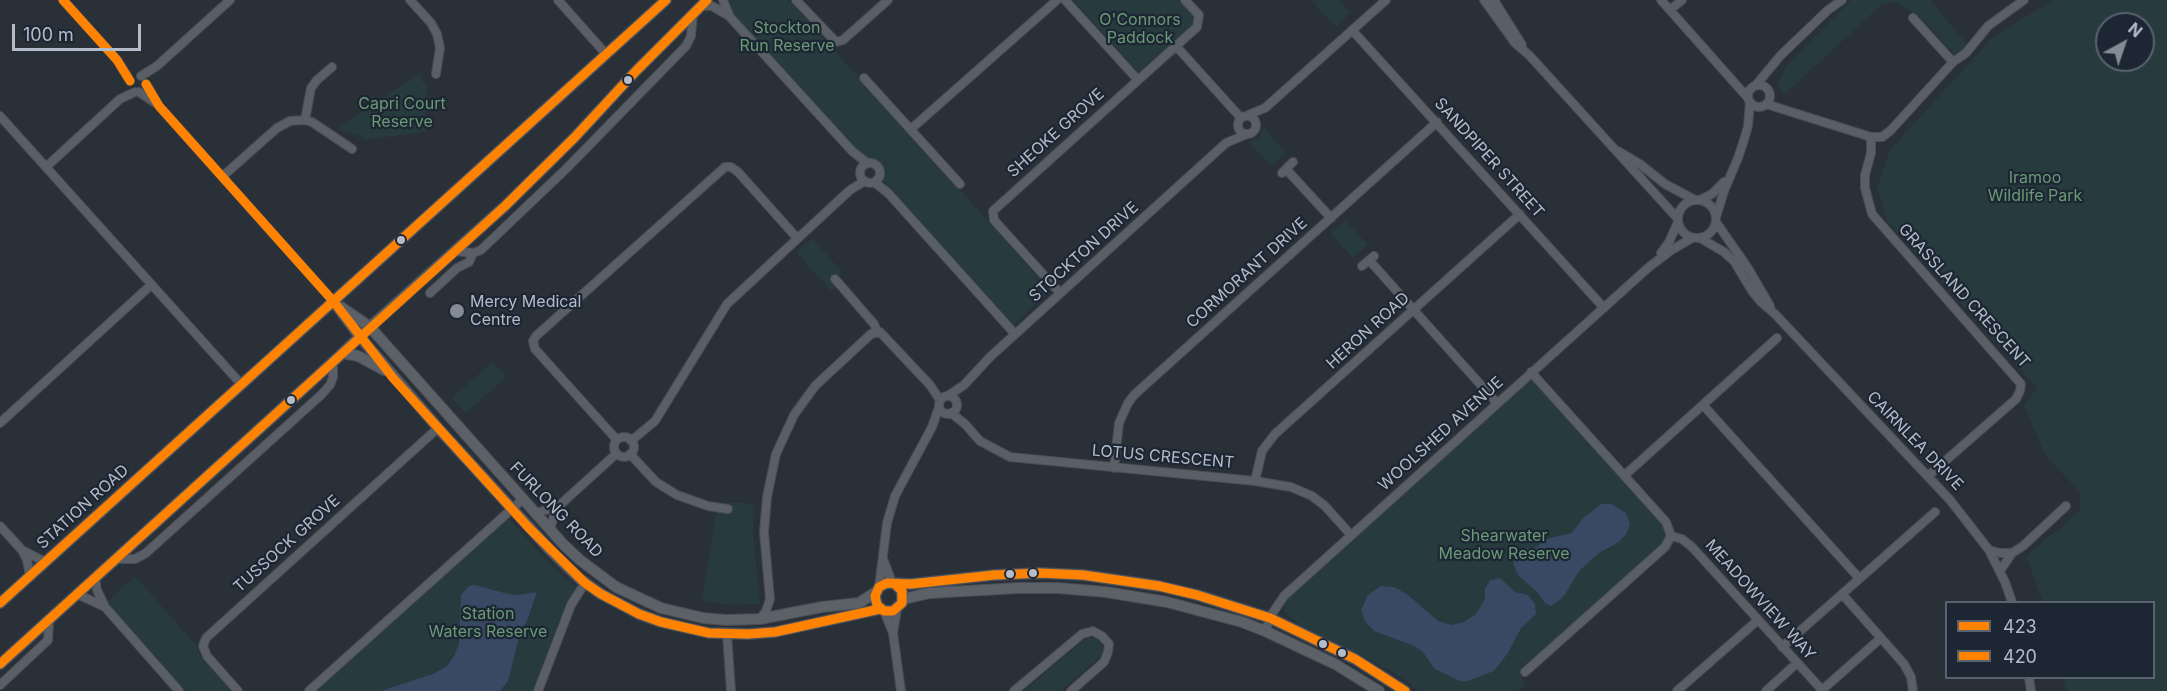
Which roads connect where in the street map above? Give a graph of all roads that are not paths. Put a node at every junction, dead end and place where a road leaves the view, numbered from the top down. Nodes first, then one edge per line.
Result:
1 (63, 0) edge
2 (230, 0) edge
3 (410, 0) edge
4 (558, 0) edge
5 (666, 0) edge
6 (723, 0) edge
7 (796, 0) edge
8 (888, 0) edge
9 (1057, 0) edge
10 (1065, 0) edge
11 (1185, 0) edge
12 (1386, 0) edge
13 (1484, 0) edge
14 (1494, 0) edge
15 (1661, 0) edge
16 (1682, 0) edge
17 (1836, 0) edge
18 (1842, 0) edge
19 (2024, 0) edge
20 (700, 6) edge
21 (1671, 10) junction
22 (1828, 10) junction
23 (729, 16) junction
24 (1913, 18) dead end
25 (1352, 30) junction
26 (1176, 46) junction
27 (606, 54) junction
28 (1529, 55) junction
29 (1953, 62) junction
30 (1773, 64) junction
31 (332, 67) dead end
32 (436, 74) dead end
33 (1728, 75) junction
34 (864, 78) dead end
35 (1138, 80) junction
36 (138, 83) junction
37 (1754, 86) junction
38 (1769, 93) junction
39 (1749, 100) junction
40 (1763, 106) junction
41 (1265, 108) junction
42 (1791, 112) junction
43 (0, 116) edge
44 (1242, 118) junction
45 (305, 120) junction
46 (1437, 122) junction
47 (1257, 124) junction
48 (1748, 126) junction
49 (911, 129) junction
50 (1246, 134) junction
51 (1871, 137) junction
52 (1226, 143) junction
53 (1613, 147) junction
54 (352, 149) dead end
55 (46, 167) junction
56 (1287, 168) dead end
57 (868, 174) junction
58 (1730, 174) junction
59 (223, 176) junction
60 (960, 184) dead end
61 (1697, 200) junction
62 (1520, 214) junction
63 (1331, 218) junction
64 (1716, 219) junction
65 (1678, 220) junction
66 (797, 238) junction
67 (1696, 238) junction
68 (455, 251) junction
69 (473, 253) junction
70 (1368, 261) dead end
71 (1649, 267) junction
72 (835, 279) dead end
73 (151, 285) junction
74 (430, 293) dead end
75 (1060, 293) junction
76 (334, 302) junction
77 (1604, 308) junction
78 (1414, 311) junction
79 (1775, 314) junction
80 (370, 327) junction
81 (877, 331) junction
82 (1015, 334) junction
83 (360, 337) junction
84 (1777, 339) dead end
85 (343, 353) junction
86 (333, 362) junction
87 (1531, 372) junction
88 (393, 378) junction
89 (241, 384) junction
90 (964, 385) junction
91 (943, 400) junction
92 (1497, 403) junction
93 (1703, 405) junction
94 (953, 409) junction
95 (0, 423) edge
96 (932, 427) junction
97 (438, 428) junction
98 (617, 440) junction
99 (631, 441) junction
100 (616, 454) junction
101 (630, 454) junction
102 (1114, 468) junction
103 (1625, 475) junction
104 (1928, 476) junction
105 (1255, 480) junction
106 (523, 499) junction
107 (562, 503) junction
108 (2066, 506) dead end
109 (512, 509) junction
110 (728, 509) dead end
111 (1935, 512) dead end
112 (535, 513) junction
113 (0, 526) edge
114 (550, 529) junction
115 (1351, 535) junction
116 (1671, 536) junction
117 (22, 550) junction
118 (1989, 550) junction
119 (2012, 553) junction
120 (883, 558) junction
121 (115, 559) junction
122 (45, 562) junction
123 (2000, 571) junction
124 (30, 576) junction
125 (95, 578) junction
126 (1859, 578) junction
127 (585, 583) junction
128 (894, 584) junction
129 (877, 590) junction
130 (77, 594) junction
131 (1842, 594) junction
132 (770, 599) junction
133 (903, 599) junction
134 (2012, 601) edge
135 (0, 603) edge
136 (105, 608) junction
137 (897, 609) junction
138 (882, 610) junction
139 (787, 615) junction
140 (1270, 618) junction
141 (760, 619) junction
142 (49, 620) junction
143 (726, 620) junction
144 (1758, 620) junction
145 (1265, 631) junction
146 (893, 633) junction
147 (727, 634) junction
148 (1881, 638) junction
149 (1782, 647) junction
150 (1797, 663) junction
151 (0, 664) edge
152 (1525, 672) dead end
153 (0, 685) edge
154 (179, 691) edge
155 (238, 691) edge
156 (309, 691) edge
157 (538, 691) edge
158 (731, 691) edge
159 (901, 691) edge
160 (1014, 691) edge
161 (1071, 691) edge
162 (1380, 691) edge
163 (1405, 691) edge
164 (1677, 691) edge
165 (1766, 691) edge
166 (1822, 691) edge
167 (1913, 691) edge

1 - 36 street
2 - 36 street
3 - 32 street
4 - 27 street
5 - 27 main road, STATION ROAD
6 - 23 street
7 - 8 street
9 - 49 street
10 - 35 street
11 - 26 street, SHEOKE GROVE
12 - 25 street
13 - 28 street
14 - 28 street
15 - 21 street
16 - 21 street
17 - 22 street
18 - 22 street
19 - 29 street
20 - 23 street
20 - 68 main road
20 - 69 street
21 - 33 street
22 - 30 street
23 - 57 street
24 - 29 street
25 - 41 street
25 - 46 street, SANDPIPER STREET
26 - 35 street, SHEOKE GROVE
26 - 44 street
27 - 76 main road, STATION ROAD
28 - 53 street
29 - 51 street
30 - 37 street
30 - 38 street
31 - 45 street
33 - 37 street
33 - 39 street
34 - 49 street
35 - 75 street, SHEOKE GROVE
36 - 55 street
36 - 59 street
37 - 38 street
37 - 39 street
38 - 40 street
38 - 42 street
39 - 40 street
39 - 48 street
40 - 42 street
40 - 48 street
41 - 44 street
41 - 47 street
42 - 51 street
43 - 55 street
44 - 47 street
44 - 50 street
44 - 52 street, STOCKTON DRIVE
45 - 54 street
45 - 59 street
46 - 62 street, SANDPIPER STREET
46 - 63 street, CORMORANT DRIVE
47 - 50 street
48 - 58 street
49 - 60 street
50 - 52 street, STOCKTON DRIVE
51 - 104 street, GRASSLAND CRESCENT
52 - 75 street, STOCKTON DRIVE
53 - 61 street
53 - 65 street
55 - 73 street
56 - 63 street
57 - 66 street
57 - 82 street
58 - 61 street
58 - 64 street
59 - 76 street
61 - 64 street
61 - 65 street
62 - 77 street, SANDPIPER STREET
62 - 78 street, HERON ROAD
63 - 102 street, CORMORANT DRIVE
64 - 67 street
64 - 79 street, CAIRNLEA DRIVE
65 - 67 street
65 - 71 street, WOOLSHED AVENUE
66 - 98 street
66 - 99 street
67 - 71 street, WOOLSHED AVENUE
67 - 79 street, CAIRNLEA DRIVE
68 - 69 street
68 - 80 main road
69 - 74 street
70 - 78 street
71 - 77 street, WOOLSHED AVENUE
72 - 81 street
73 - 89 street
73 - 95 street
75 - 82 street, STOCKTON DRIVE
76 - 80 main road, FURLONG ROAD
76 - 83 main road, FURLONG ROAD
76 - 89 main road, STATION ROAD
77 - 87 street, WOOLSHED AVENUE
78 - 92 street
78 - 105 street, HERON ROAD
79 - 104 street, CAIRNLEA DRIVE
80 - 83 main road
80 - 106 main road, FURLONG ROAD
81 - 91 street
81 - 132 street
82 - 90 street, STOCKTON DRIVE
83 - 85 main road
83 - 88 main road, FURLONG ROAD
84 - 93 street
85 - 86 main road
85 - 88 main road
86 - 121 main road
86 - 121 street
87 - 92 street, WOOLSHED AVENUE
87 - 103 street, MEADOWVIEW WAY
88 - 97 main road, FURLONG ROAD
89 - 122 main road, STATION ROAD
90 - 91 street, STOCKTON DRIVE
90 - 94 street, STOCKTON DRIVE
91 - 94 street
91 - 94 street
91 - 96 street, STOCKTON DRIVE
92 - 115 street, WOOLSHED AVENUE
93 - 103 street
93 - 126 street
94 - 96 street, STOCKTON DRIVE
94 - 102 street, LOTUS CRESCENT
96 - 120 street, STOCKTON DRIVE
97 - 109 main road, FURLONG ROAD
97 - 155 street, TUSSOCK GROVE
98 - 99 street
98 - 100 street
99 - 101 street
100 - 101 street
100 - 107 street
101 - 110 street
102 - 105 street, LOTUS CRESCENT
103 - 116 street, MEADOWVIEW WAY
104 - 118 street, CAIRNLEA DRIVE
105 - 115 street, LOTUS CRESCENT
106 - 109 street
106 - 112 main road, FURLONG ROAD
107 - 112 street
107 - 114 street
108 - 119 street
109 - 127 main road, FURLONG ROAD
109 - 156 street
111 - 126 street
112 - 114 main road, FURLONG ROAD
113 - 117 street
114 - 143 main road, FURLONG ROAD
115 - 140 street, WOOLSHED AVENUE
116 - 144 street, MEADOWVIEW WAY
116 - 152 street
117 - 122 street
117 - 124 street
118 - 119 street
118 - 123 street, CAIRNLEA DRIVE
119 - 123 street
120 - 128 street, STOCKTON DRIVE
120 - 129 street, STOCKTON DRIVE
121 - 125 main road
122 - 124 main road, STATION ROAD
123 - 134 street, CAIRNLEA DRIVE
124 - 135 main road, STATION ROAD
125 - 130 main road
125 - 136 street
126 - 131 street
127 - 147 main road, FURLONG ROAD
127 - 157 street
128 - 129 main road
128 - 133 main road
128 - 140 main road
129 - 138 main road
129 - 139 main road, FURLONG ROAD
130 - 136 street
130 - 142 main road
131 - 148 street
131 - 149 street
132 - 139 street
132 - 141 street
133 - 137 main road
133 - 145 main road
136 - 154 street
137 - 138 main road
137 - 146 street
138 - 146 street
138 - 147 main road, FURLONG ROAD
139 - 141 main road, FURLONG ROAD
140 - 145 street, WOOLSHED AVENUE
140 - 163 main road
141 - 143 main road, FURLONG ROAD
142 - 151 main road
142 - 153 street
143 - 147 main road
144 - 149 street, MEADOWVIEW WAY
144 - 164 street
145 - 162 main road
146 - 159 street
147 - 158 street
148 - 166 street
148 - 167 street
149 - 150 street, MEADOWVIEW WAY
150 - 165 street
150 - 166 street, MEADOWVIEW WAY
160 - 161 street

